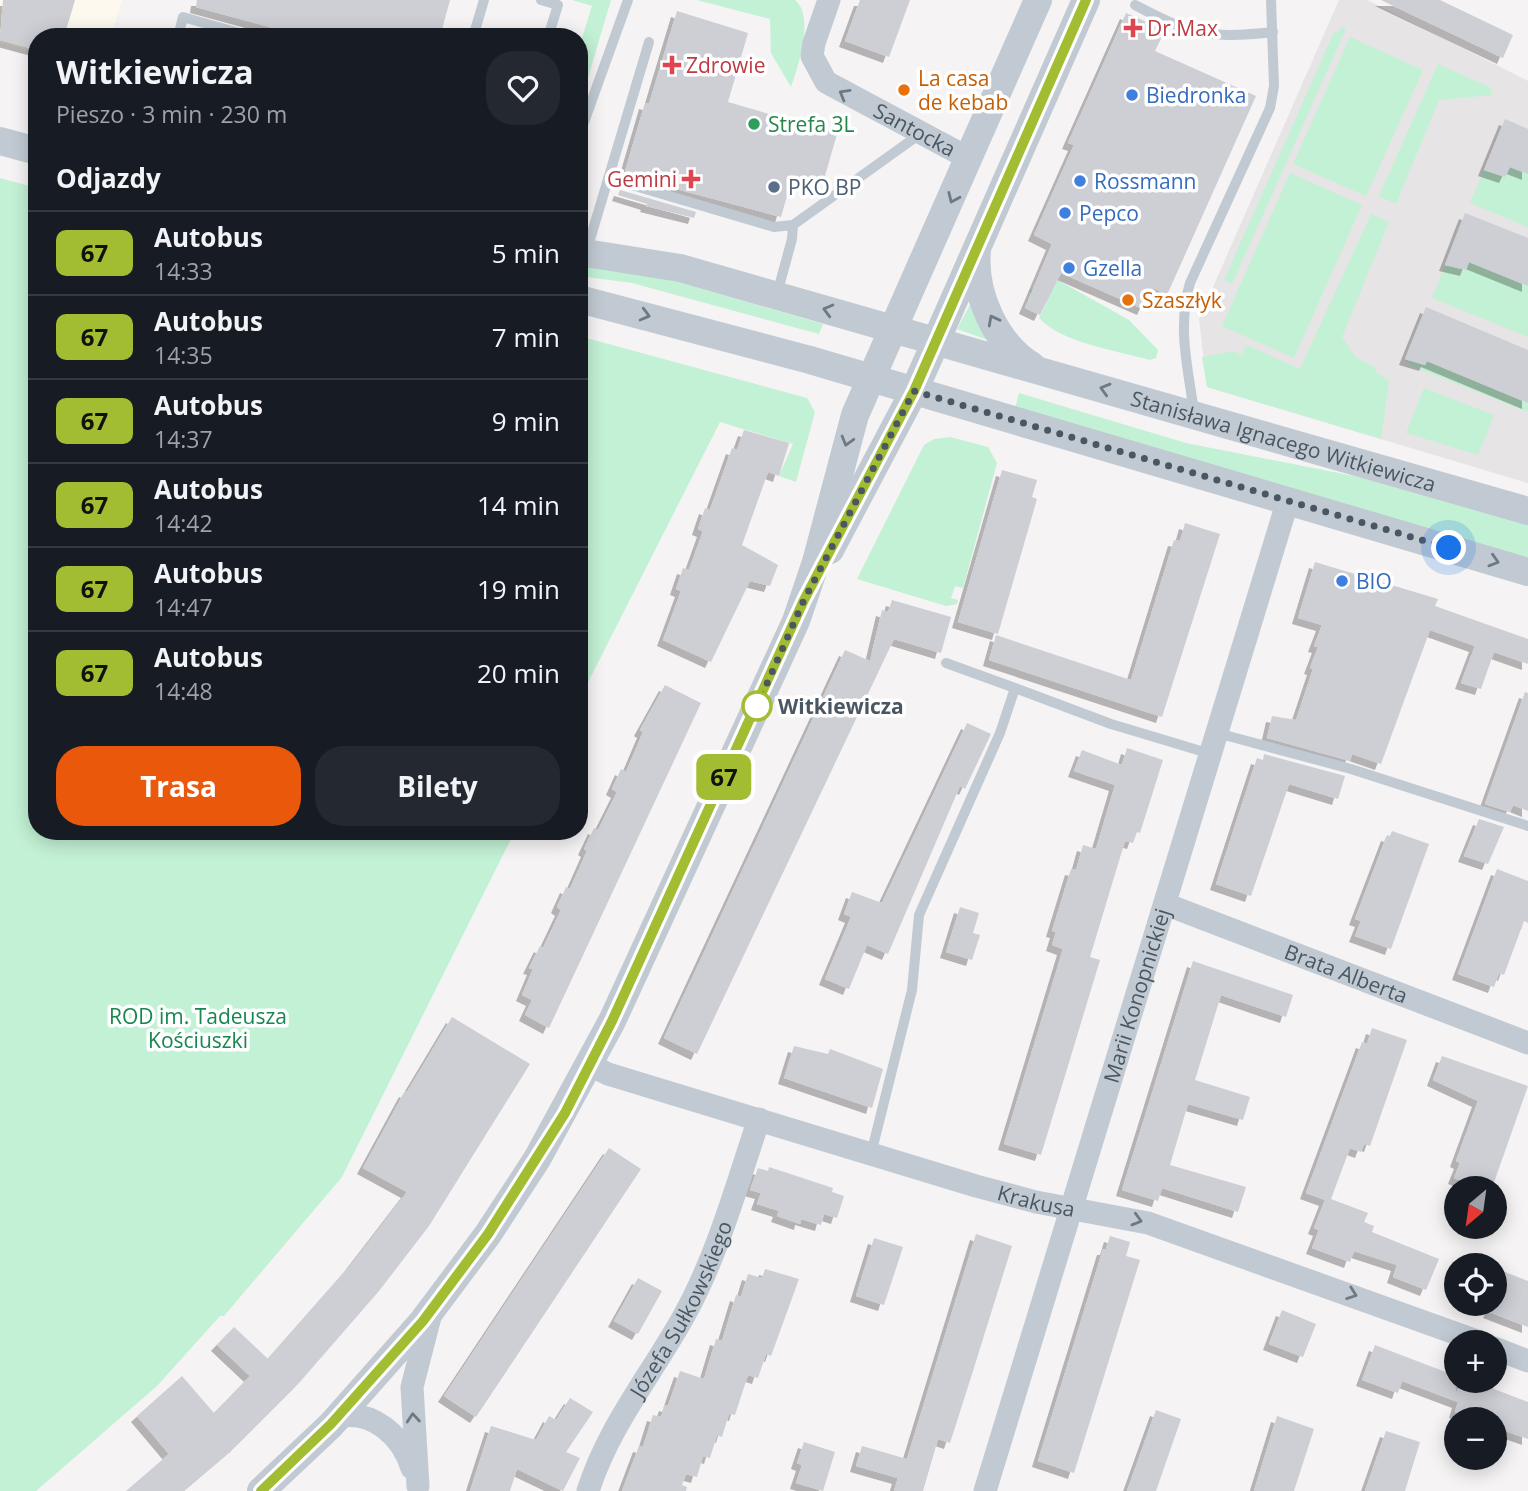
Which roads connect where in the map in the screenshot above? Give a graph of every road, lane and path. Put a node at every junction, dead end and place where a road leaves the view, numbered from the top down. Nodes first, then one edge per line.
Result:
1 (484, 0) edge
2 (541, 0) edge
3 (628, 0) edge
4 (1038, 0) edge
5 (1086, 0) edge
6 (1271, 0) edge
7 (826, 1) edge
8 (1135, 5) dead end
9 (180, 28) edge
10 (222, 28) edge
11 (476, 28) edge
12 (551, 28) edge
13 (1273, 32) junction
14 (649, 42) dead end
15 (588, 111) edge
16 (920, 134) junction
17 (0, 141) edge
18 (28, 149) edge
19 (970, 159) junction
20 (608, 178) junction
21 (793, 225) junction
22 (588, 238) edge
23 (977, 244) junction
24 (588, 254) edge
25 (776, 295) junction
26 (588, 301) edge
27 (894, 328) junction
28 (935, 340) junction
29 (1038, 369) junction
30 (872, 378) junction
31 (914, 391) junction
32 (1194, 415) junction
33 (1288, 500) junction
34 (1528, 511) edge
35 (1528, 572) edge
36 (804, 600) junction
37 (946, 663) dead end
38 (1015, 688) junction
39 (1214, 743) junction
40 (1528, 827) edge
41 (1165, 904) junction
42 (1528, 1043) edge
43 (590, 1065) junction
44 (759, 1119) junction
45 (870, 1154) junction
46 (1070, 1208) junction
47 (434, 1307) junction
48 (1447, 1330) edge
49 (1507, 1353) edge
50 (1528, 1360) edge
51 (338, 1416) junction
52 (419, 1489) edge
53 (992, 1489) edge
54 (261, 1491) edge
55 (588, 1491) edge

1 - 11 lane
2 - 12 lane
3 - 15 lane
4 - 19 street, Santocka
5 - 23 street
6 - 13 lane
16 -> 7 street, Santocka
8 - 13 lane
9 - 10 lane
13 - 32 lane
14 - 20 lane
16 - 19 street, Santocka
16 - 21 lane
17 - 18 street
19 -> 27 street, Santocka
20 - 21 lane
20 - 22 lane
21 - 25 lane
23 - 28 street
29 -> 23 street, Stanisława Ignacego Witkiewicza
24 - 25 street, Stanisława Ignacego Witkiewicza
27 -> 25 street, Stanisława Ignacego Witkiewicza
26 -> 30 street
27 - 28 street, Stanisława Ignacego Witkiewicza
27 - 30 street
28 - 29 street, Stanisława Ignacego Witkiewicza
28 - 31 street
32 -> 29 street, Stanisława Ignacego Witkiewicza
30 - 31 street
30 -> 36 street
31 - 33 street
31 - 36 street
32 - 34 street, Stanisława Ignacego Witkiewicza
33 -> 35 street
33 - 39 street, Marii Konopnickiej
36 - 43 street
37 - 38 lane
38 - 39 lane
38 - 45 lane
39 - 40 lane
39 - 41 street, Marii Konopnickiej
41 - 42 street, Brata Alberta
41 - 46 street, Marii Konopnickiej
43 - 44 street, Krakusa
43 - 47 street
44 - 45 street, Krakusa
44 - 55 street, Józefa Sułkowskiego
45 - 46 street, Krakusa
46 -> 48 street, Krakusa
46 - 53 street, Marii Konopnickiej
47 - 51 street
52 -> 47 street
49 - 50 street
51 - 52 street
51 - 54 street

